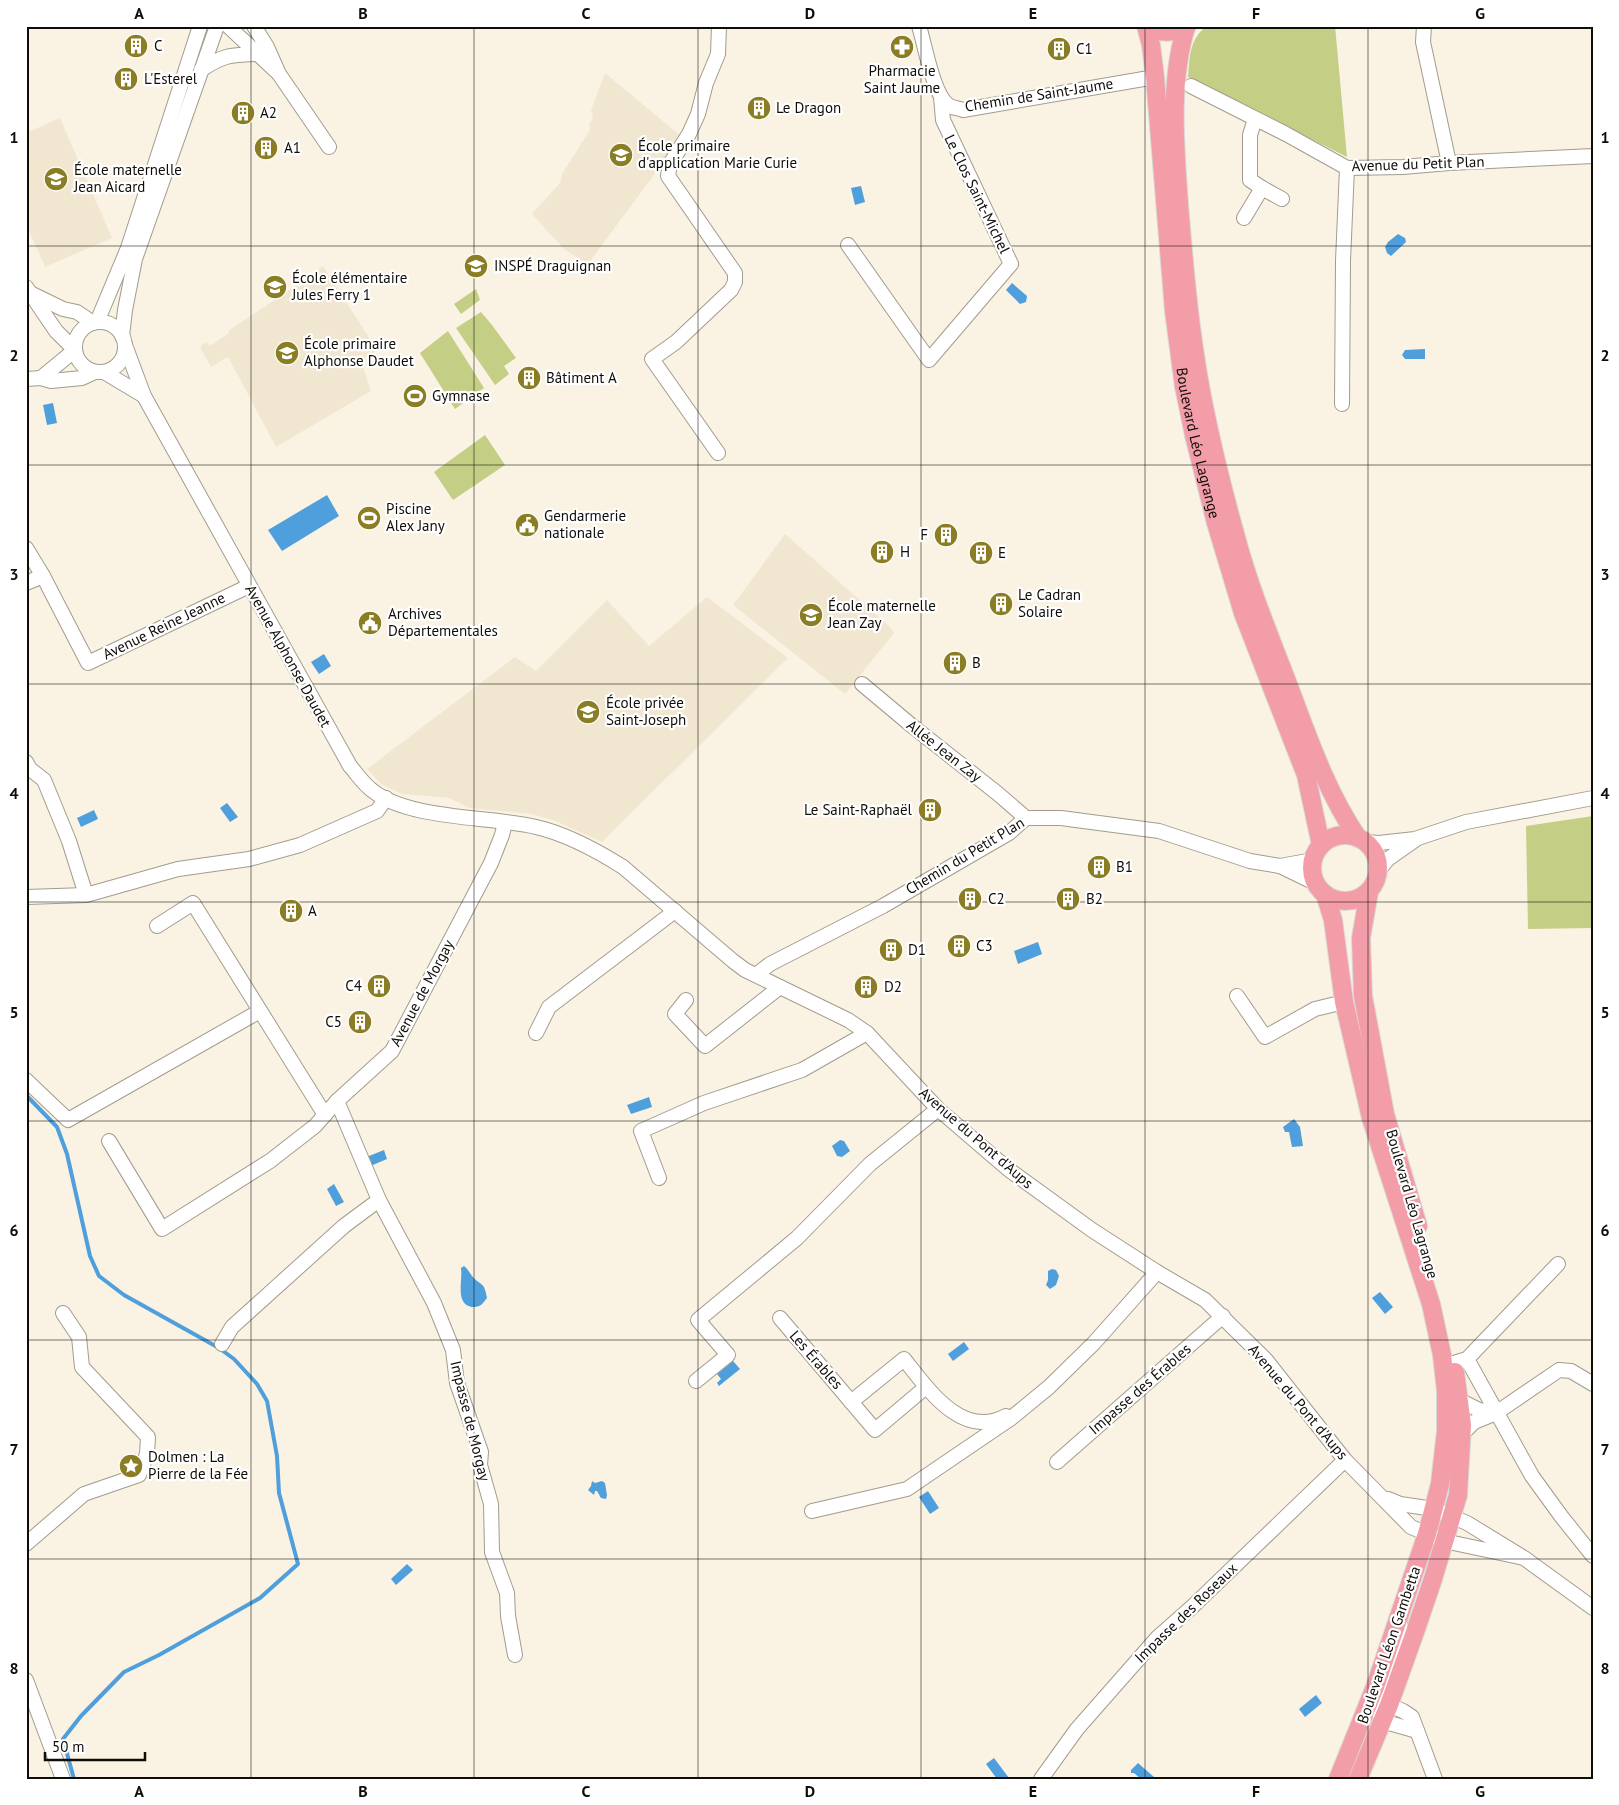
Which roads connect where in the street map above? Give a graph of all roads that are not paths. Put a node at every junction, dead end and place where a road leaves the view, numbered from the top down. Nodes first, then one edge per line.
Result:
1 (200, 26) edge
2 (217, 26) edge
3 (228, 26) edge
4 (254, 26) edge
5 (719, 26) edge
6 (920, 26) edge
7 (1146, 26) edge
8 (1150, 26) edge
9 (1424, 26) edge
10 (1186, 27) edge
11 (256, 54) junction
12 (201, 70) junction
13 (279, 74) junction
14 (1155, 77) junction
15 (1191, 86) dead end
16 (941, 97) junction
17 (1255, 119) junction
18 (329, 148) dead end
19 (1593, 156) edge
20 (1449, 163) junction
21 (1347, 168) junction
22 (1262, 188) junction
23 (1282, 199) dead end
24 (1244, 218) dead end
25 (848, 245) dead end
26 (28, 289) edge
27 (105, 302) junction
28 (77, 312) junction
29 (95, 323) junction
30 (124, 340) junction
31 (75, 350) junction
32 (100, 372) junction
33 (41, 378) junction
34 (26, 379) edge
35 (144, 396) junction
36 (1342, 404) dead end
37 (718, 453) dead end
38 (26, 548) edge
39 (43, 576) junction
40 (26, 583) edge
41 (249, 586) junction
42 (862, 684) dead end
43 (26, 762) edge
44 (386, 798) junction
45 (1593, 798) edge
46 (1026, 818) junction
47 (505, 822) junction
48 (1415, 839) junction
49 (1362, 840) junction
50 (1317, 852) junction
51 (1280, 866) junction
52 (1378, 871) junction
53 (1320, 888) junction
54 (1369, 892) junction
55 (86, 895) junction
56 (26, 897) edge
57 (675, 911) junction
58 (157, 926) dead end
59 (756, 975) junction
60 (780, 987) junction
61 (1237, 996) dead end
62 (686, 1000) dead end
63 (1344, 1002) junction
64 (260, 1011) junction
65 (536, 1034) dead end
66 (867, 1034) junction
67 (26, 1080) edge
68 (337, 1101) junction
69 (938, 1109) junction
70 (325, 1115) junction
71 (109, 1141) dead end
72 (659, 1178) dead end
73 (379, 1200) junction
74 (1558, 1264) dead end
75 (1157, 1272) junction
76 (63, 1313) dead end
77 (1223, 1316) junction
78 (780, 1318) dead end
79 (222, 1344) dead end
80 (1461, 1361) junction
81 (696, 1381) dead end
82 (1593, 1384) edge
83 (926, 1387) junction
84 (1459, 1400) junction
85 (852, 1402) junction
86 (1029, 1403) junction
87 (1496, 1413) junction
88 (1454, 1432) junction
89 (1345, 1460) junction
90 (1057, 1462) dead end
91 (1382, 1496) junction
92 (812, 1511) dead end
93 (1442, 1513) junction
94 (1435, 1538) junction
95 (26, 1544) edge
96 (1593, 1556) edge
97 (1524, 1558) junction
98 (1593, 1608) edge
99 (515, 1655) dead end
100 (26, 1680) edge
101 (1378, 1713) junction
102 (63, 1779) edge
103 (1041, 1779) edge
104 (1338, 1779) edge
105 (1358, 1779) edge
106 (1435, 1779) edge

1 - 27 street
2 - 12 street
3 - 11 street
4 - 13 street
5 - 37 street
6 - 16 street
7 - 14 main road, Boulevard Léo Lagrange
8 - 10 main road
9 - 20 street
10 - 49 main road, Boulevard Léo Lagrange
11 - 12 street
11 - 13 street
12 - 30 street
13 - 18 street
14 - 16 street, Chemin de Saint-Jaume
14 - 50 main road, Boulevard Léo Lagrange
15 - 17 street, Avenue du Petit Plan
16 - 25 street, Le Clos Saint-Michel
17 - 21 street, Avenue du Petit Plan
17 - 22 street
19 - 20 street, Avenue du Petit Plan
20 - 21 street, Avenue du Petit Plan
21 - 36 street
22 - 23 street
22 - 24 street
26 - 28 street
26 - 31 street
27 - 28 street
27 - 29 street
28 - 29 street
29 - 30 street
29 - 31 street
30 - 32 street
30 - 35 street, Avenue Alphonse Daudet
31 - 32 street
31 - 33 street
32 - 33 street
32 - 35 street
33 - 34 street
35 - 41 street, Avenue Alphonse Daudet
38 - 39 street, Avenue Reine Jeanne
39 - 40 street
39 - 41 street, Avenue Reine Jeanne
41 - 44 street, Avenue Alphonse Daudet
42 - 46 street, Allée Jean Zay
43 - 55 street
44 - 47 street, Avenue Alphonse Daudet
44 - 55 street
45 - 48 street
46 - 51 street, Chemin du Petit Plan
46 - 59 street, Chemin du Petit Plan
47 - 57 street, Avenue du Pont d'Aups
47 - 68 street, Avenue de Morgay
48 - 49 street
48 - 52 street
49 - 50 main road
49 - 52 main road
50 - 51 street, Chemin du Petit Plan
50 - 53 main road
51 - 53 street, Chemin du Petit Plan
52 - 54 main road
53 - 54 main road
53 - 63 main road, Boulevard Léo Lagrange
54 - 80 main road, Boulevard Léo Lagrange
55 - 56 street
57 - 59 street, Avenue du Pont d'Aups
57 - 65 street
58 - 64 street
59 - 60 street, Avenue du Pont d'Aups
60 - 62 street
60 - 66 street, Avenue du Pont d'Aups
61 - 63 street
63 - 88 main road, Boulevard Léo Lagrange
64 - 67 street
64 - 70 street
66 - 69 street, Avenue du Pont d'Aups
66 - 72 street
68 - 70 street, Avenue de Morgay
68 - 73 street
69 - 75 street, Avenue du Pont d'Aups
69 - 81 street
70 - 71 street, Avenue de Morgay
73 - 79 street
73 - 99 street, Impasse de Morgay
74 - 80 street
75 - 77 street, Avenue du Pont d'Aups
75 - 86 street
76 - 95 street
77 - 89 street, Avenue du Pont d'Aups
77 - 90 street, Impasse des Érables
78 - 85 street, Les Érables
80 - 84 main road, Boulevard Léo Lagrange
80 - 87 street
82 - 87 street
83 - 85 street, Les Érables
83 - 85 street, Les Érables
83 - 86 street, Les Érables
84 - 87 street
84 - 88 main road, Boulevard Léo Lagrange
86 - 92 street
87 - 88 street
87 - 96 street
88 - 93 main road, Boulevard Léo Lagrange
89 - 91 street, Avenue du Pont d'Aups
89 - 103 street, Impasse des Roseaux
91 - 93 street, Avenue du Pont d'Aups
91 - 94 street, Avenue du Pont d'Aups
93 - 94 main road, Boulevard Léon Gambetta
93 - 97 street, Avenue du Pont d'Aups
94 - 97 street, Avenue du Pont d'Aups
94 - 101 main road, Boulevard Léon Gambetta
94 - 101 main road, Boulevard Léon Gambetta
97 - 98 street, Avenue du Pont d'Aups
100 - 102 street
101 - 104 main road, Boulevard Léon Gambetta
101 - 105 main road, Boulevard Léon Gambetta
101 - 106 street

